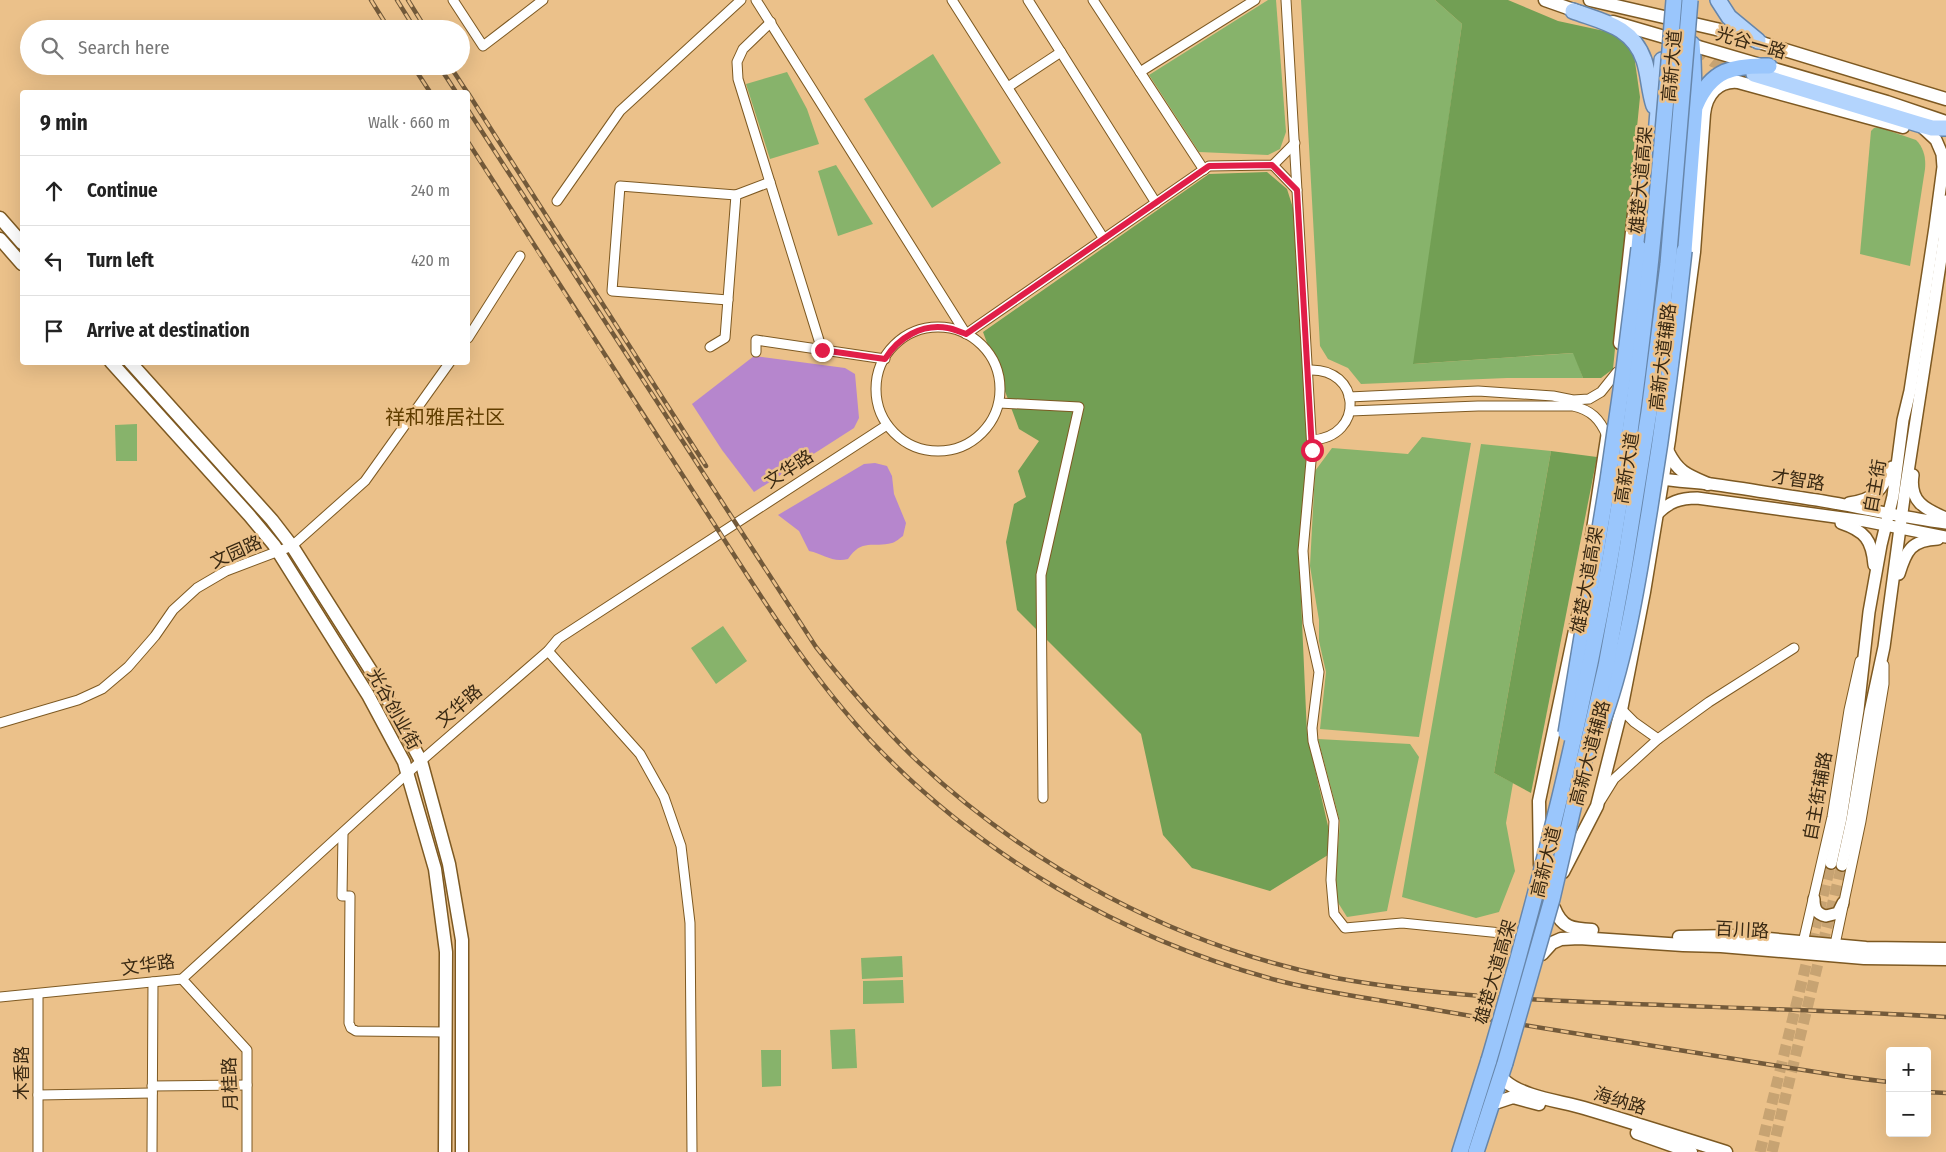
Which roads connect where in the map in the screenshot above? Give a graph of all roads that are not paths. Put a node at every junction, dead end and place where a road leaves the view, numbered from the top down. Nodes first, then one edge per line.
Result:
1 (453, 0) edge
2 (543, 0) edge
3 (741, 0) edge
4 (756, 0) edge
5 (952, 0) edge
6 (1028, 0) edge
7 (1093, 0) edge
8 (1255, 0) edge
9 (1286, 0) edge
10 (1546, 0) edge
11 (1590, 0) edge
12 (1668, 0) edge
13 (1674, 0) edge
14 (1690, 0) edge
15 (1697, 0) edge
16 (1718, 0) edge
17 (1612, 5) junction
18 (1573, 11) junction
19 (1666, 19) junction
20 (466, 20) edge
21 (1610, 21) junction
22 (770, 22) junction
23 (1694, 25) junction
24 (470, 26) edge
25 (1664, 36) junction
26 (1758, 41) junction
27 (1692, 44) junction
28 (1783, 49) junction
29 (1061, 52) junction
30 (1773, 68) junction
31 (1140, 72) junction
32 (1754, 74) tunnel mouth
33 (1008, 87) junction
34 (1946, 99) edge
35 (1695, 106) junction
36 (1657, 114) junction
37 (1946, 122) edge
38 (1918, 124) junction
39 (1946, 128) edge
40 (1930, 134) junction
41 (1295, 143) junction
42 (1652, 162) junction
43 (1272, 165) junction
44 (1204, 170) junction
45 (1681, 171) junction
46 (770, 182) junction
47 (1297, 190) junction
48 (736, 194) junction
49 (558, 201) dead end
50 (1946, 201) edge
51 (1156, 202) junction
52 (1653, 204) junction
53 (0, 218) edge
54 (1104, 239) junction
55 (0, 240) edge
56 (20, 241) edge
57 (520, 256) dead end
58 (20, 262) edge
59 (728, 300) junction
60 (966, 334) junction
61 (470, 335) edge
62 (710, 347) dead end
63 (822, 350) junction
64 (756, 352) dead end
65 (885, 359) junction
66 (115, 365) edge
67 (133, 365) edge
68 (448, 365) edge
69 (1308, 370) junction
70 (1616, 372) junction
71 (1920, 392) junction
72 (1349, 397) junction
73 (999, 403) junction
74 (1350, 411) junction
75 (887, 426) junction
76 (1607, 436) junction
77 (1312, 440) junction
78 (1668, 452) junction
79 (1898, 454) junction
80 (1645, 476) junction
81 (1663, 479) junction
82 (1618, 482) junction
83 (1708, 484) junction
84 (1843, 504) junction
85 (1657, 514) junction
86 (1820, 516) junction
87 (1946, 518) edge
88 (1887, 519) junction
89 (1901, 522) junction
90 (1946, 522) edge
91 (1946, 538) edge
92 (292, 546) junction
93 (278, 551) junction
94 (1589, 553) junction
95 (1875, 579) junction
96 (1890, 602) junction
97 (1865, 644) junction
98 (1884, 647) junction
99 (1794, 648) dead end
100 (548, 651) junction
101 (1621, 709) junction
102 (0, 723) edge
103 (1658, 739) junction
104 (421, 761) junction
105 (1582, 773) junction
106 (407, 774) junction
107 (1042, 798) dead end
108 (1556, 799) junction
109 (1597, 806) junction
110 (343, 833) junction
111 (1549, 846) junction
112 (1540, 865) junction
113 (1563, 872) junction
114 (1814, 899) junction
115 (1842, 903) junction
116 (1554, 908) junction
117 (1522, 935) junction
118 (1802, 947) junction
119 (1946, 949) edge
120 (1834, 950) junction
121 (1515, 956) dead end
122 (1540, 958) joint
123 (1946, 960) edge
124 (182, 979) junction
125 (153, 982) junction
126 (38, 994) junction
127 (0, 997) edge
128 (446, 1032) junction
129 (1485, 1056) dead end
130 (1511, 1063) dead end
131 (1505, 1081) junction
132 (247, 1085) junction
133 (152, 1089) junction
134 (38, 1095) junction
135 (1498, 1102) junction
136 (38, 1152) edge
137 (152, 1152) edge
138 (247, 1152) edge
139 (445, 1152) edge
140 (462, 1152) edge
141 (692, 1152) edge
142 (1455, 1152) edge
143 (1460, 1152) edge
144 (1476, 1152) edge
145 (1482, 1152) edge
146 (1691, 1152) edge
147 (1726, 1152) edge

1 - 20 street
2 - 24 street
3 - 49 street
4 - 22 street
5 - 33 street
6 - 29 street
7 - 31 street
8 - 31 street
9 - 41 street
10 - 18 main road, 光谷一路
11 - 17 main road, 光谷一路
12 - 19 main road, 高新大道
13 - 111 highway, 雄楚大道高架, bridge
14 - 105 highway, 雄楚大道高架, bridge
15 - 23 main road, 高新大道
16 - 26 main road
17 - 19 main road, 光谷一路
17 - 21 main road
18 - 21 main road, 光谷一路
18 - 36 main road
19 - 23 main road, 光谷一路
19 - 25 main road, 高新大道
21 - 25 main road, 光谷一路
22 - 46 street
22 - 60 street
23 - 26 main road, 光谷一路
23 - 27 main road, 高新大道
25 - 27 main road, 光谷一路
25 - 36 main road, 高新大道
26 - 28 main road, 光谷一路
27 - 30 main road, 光谷一路
27 - 35 highway
27 - 45 main road, 高新大道
28 - 30 main road
28 - 34 main road, 光谷一路
29 - 33 street
29 - 51 street
30 - 35 highway
30 - 37 main road, 光谷一路
31 - 44 street
32 - 38 main road
33 - 54 street
35 - 105 highway, bridge
36 - 42 main road, 高新大道
38 - 39 main road
38 - 40 street, 自主街
40 - 78 main road, 高新大道辅路
40 - 79 street, 自主街
41 - 43 street
41 - 47 street
42 - 52 main road, 高新大道
42 - 70 main road
42 - 108 highway, bridge
43 - 44 street
43 - 47 street
44 - 51 street
45 - 52 main road
45 - 80 main road, 高新大道
46 - 48 street
46 - 63 street
47 - 69 street
48 - 59 street
48 - 59 street
50 - 71 street, 自主街
51 - 54 street
52 - 82 main road, 高新大道
53 - 56 main road
54 - 60 street
55 - 58 main road
57 - 61 street
59 - 62 street
60 - 65 street
60 - 73 street
63 - 64 street
63 - 65 street
65 - 75 street
66 - 93 main road, 光谷创业街
67 - 92 main road, 光谷创业街
68 - 92 street, 文园路
69 - 72 street
69 - 77 street
70 - 72 street
70 - 76 main road
71 - 87 street
71 - 89 street, 自主街
72 - 74 street
73 - 75 street
73 - 107 street
74 - 76 street
74 - 77 street
75 - 100 street, 文华路
76 - 94 main road
77 - 117 street
78 - 81 main road, 高新大道辅路
78 - 83 main road
79 - 84 street
79 - 88 street, 自主街
80 - 81 street, 才智路
80 - 113 main road, 高新大道
81 - 83 street, 才智路
81 - 85 main road, 高新大道辅路
82 - 94 main road
82 - 108 main road, 高新大道
83 - 84 street, 才智路
84 - 88 street, 才智路
85 - 86 street, 才智路
85 - 101 main road, 高新大道辅路
86 - 88 street, 才智路
86 - 95 street
88 - 89 street, 才智路
88 - 95 street, 自主街
89 - 90 street, 才智路
89 - 91 street, 才智路
89 - 96 street, 自主街
91 - 96 street
92 - 93 street, 文园路
92 - 104 main road, 光谷创业街
93 - 102 street, 文园路
93 - 106 main road, 光谷创业街
94 - 112 main road
95 - 97 street, 自主街
96 - 98 street, 自主街
97 - 98 street, 自主街
97 - 114 street, 自主街辅路
98 - 115 street
99 - 103 street
100 - 104 street, 文华路
100 - 141 street
101 - 103 street
101 - 109 main road, 高新大道辅路
103 - 109 street
104 - 106 street, 文华路
104 - 140 main road, 光谷创业街
105 - 144 highway, 雄楚大道高架, bridge
106 - 110 street, 文华路
106 - 128 main road, 光谷创业街
108 - 111 highway, bridge
108 - 112 main road, 高新大道
109 - 113 main road, 高新大道辅路
110 - 124 street, 文华路
110 - 128 street
111 - 143 highway, 雄楚大道高架, bridge
112 - 117 main road, 高新大道
113 - 116 main road, 高新大道
114 - 115 street
114 - 118 street, 自主街辅路
115 - 120 street
116 - 118 main road, 百川路
116 - 122 main road, 高新大道
117 - 121 main road, 高新大道
118 - 120 main road, 百川路
118 - 122 main road, 百川路
119 - 120 main road, 百川路
120 - 123 main road, 百川路
124 - 125 street, 文华路
124 - 132 street, 月桂路
125 - 126 street, 文华路
125 - 133 street
126 - 127 street, 文华路
126 - 134 street, 木香路
128 - 139 main road, 光谷创业街
129 - 142 main road
130 - 131 main road
131 - 135 main road
131 - 147 main road, 海纳路
132 - 133 street
132 - 138 street, 月桂路
133 - 134 street
133 - 137 street
134 - 136 street, 木香路
135 - 145 main road
135 - 146 main road, 海纳路

